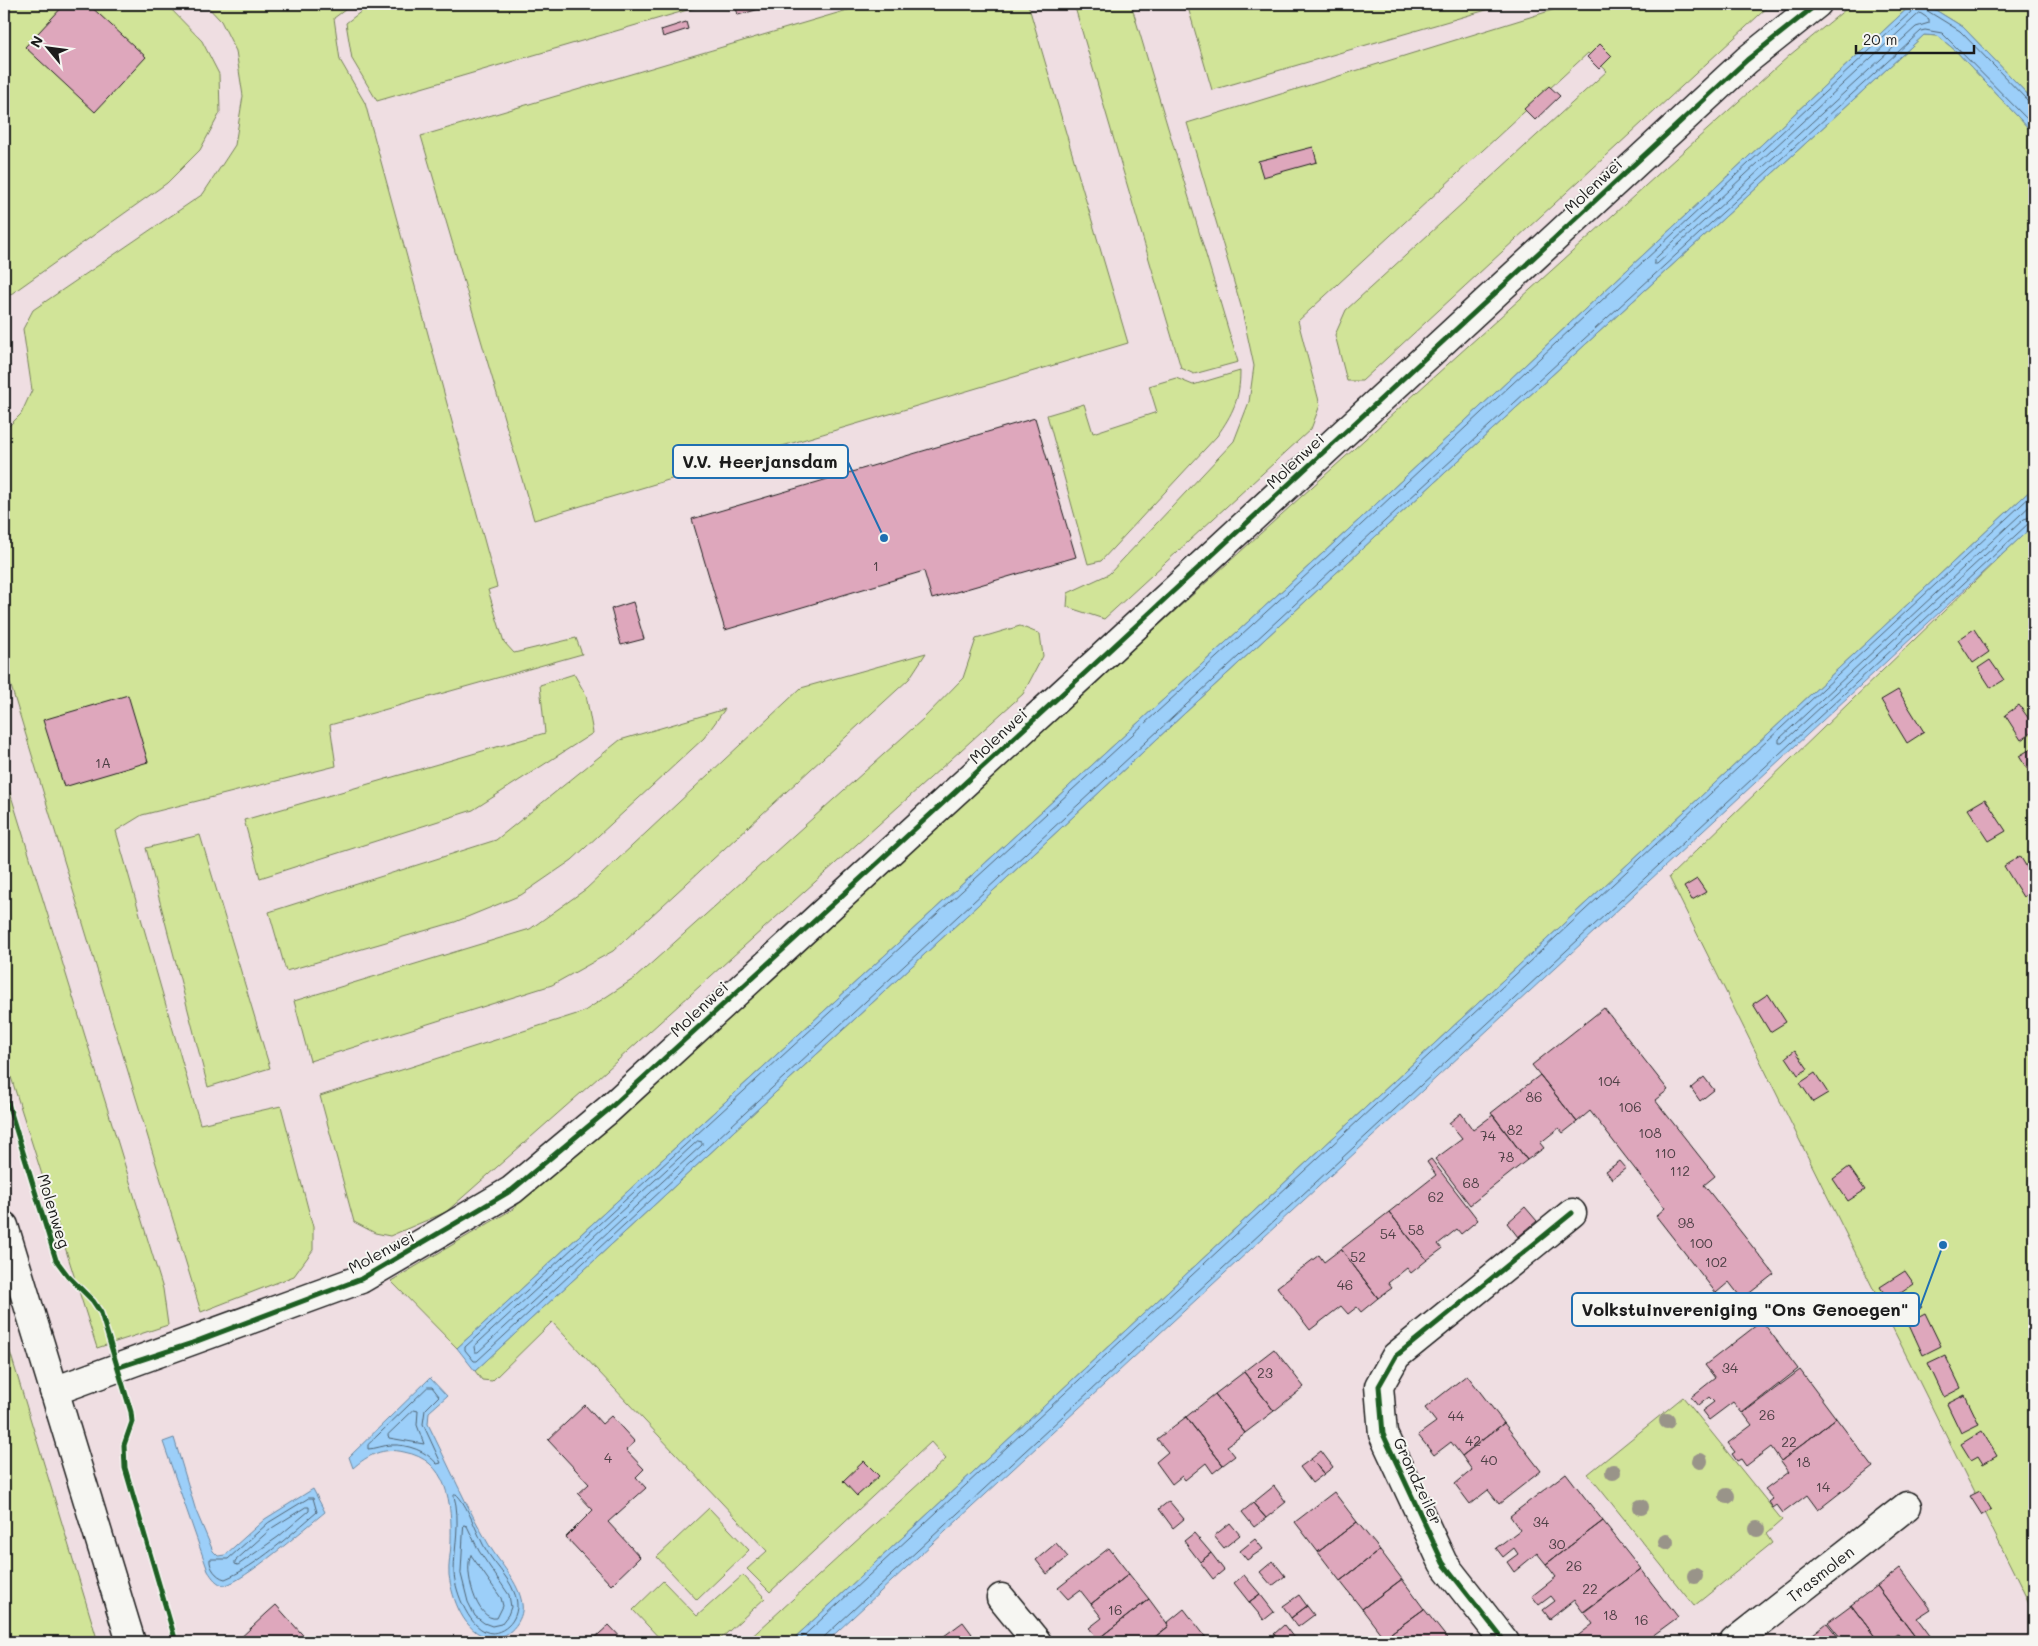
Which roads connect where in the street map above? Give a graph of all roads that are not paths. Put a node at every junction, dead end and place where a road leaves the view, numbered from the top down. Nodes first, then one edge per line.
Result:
1 (1817, 4) edge
2 (1572, 1213) dead end
3 (4, 1226) edge
4 (54, 1391) junction
5 (1907, 1506) dead end
6 (1001, 1598) dead end
7 (131, 1642) edge
8 (1037, 1642) edge
9 (1505, 1642) edge
10 (1734, 1642) edge

1 - 4 street, Molenwei
2 - 9 street, Grondzeiler
3 - 4 street
4 - 7 street
5 - 10 street, Trasmolen
6 - 8 street

